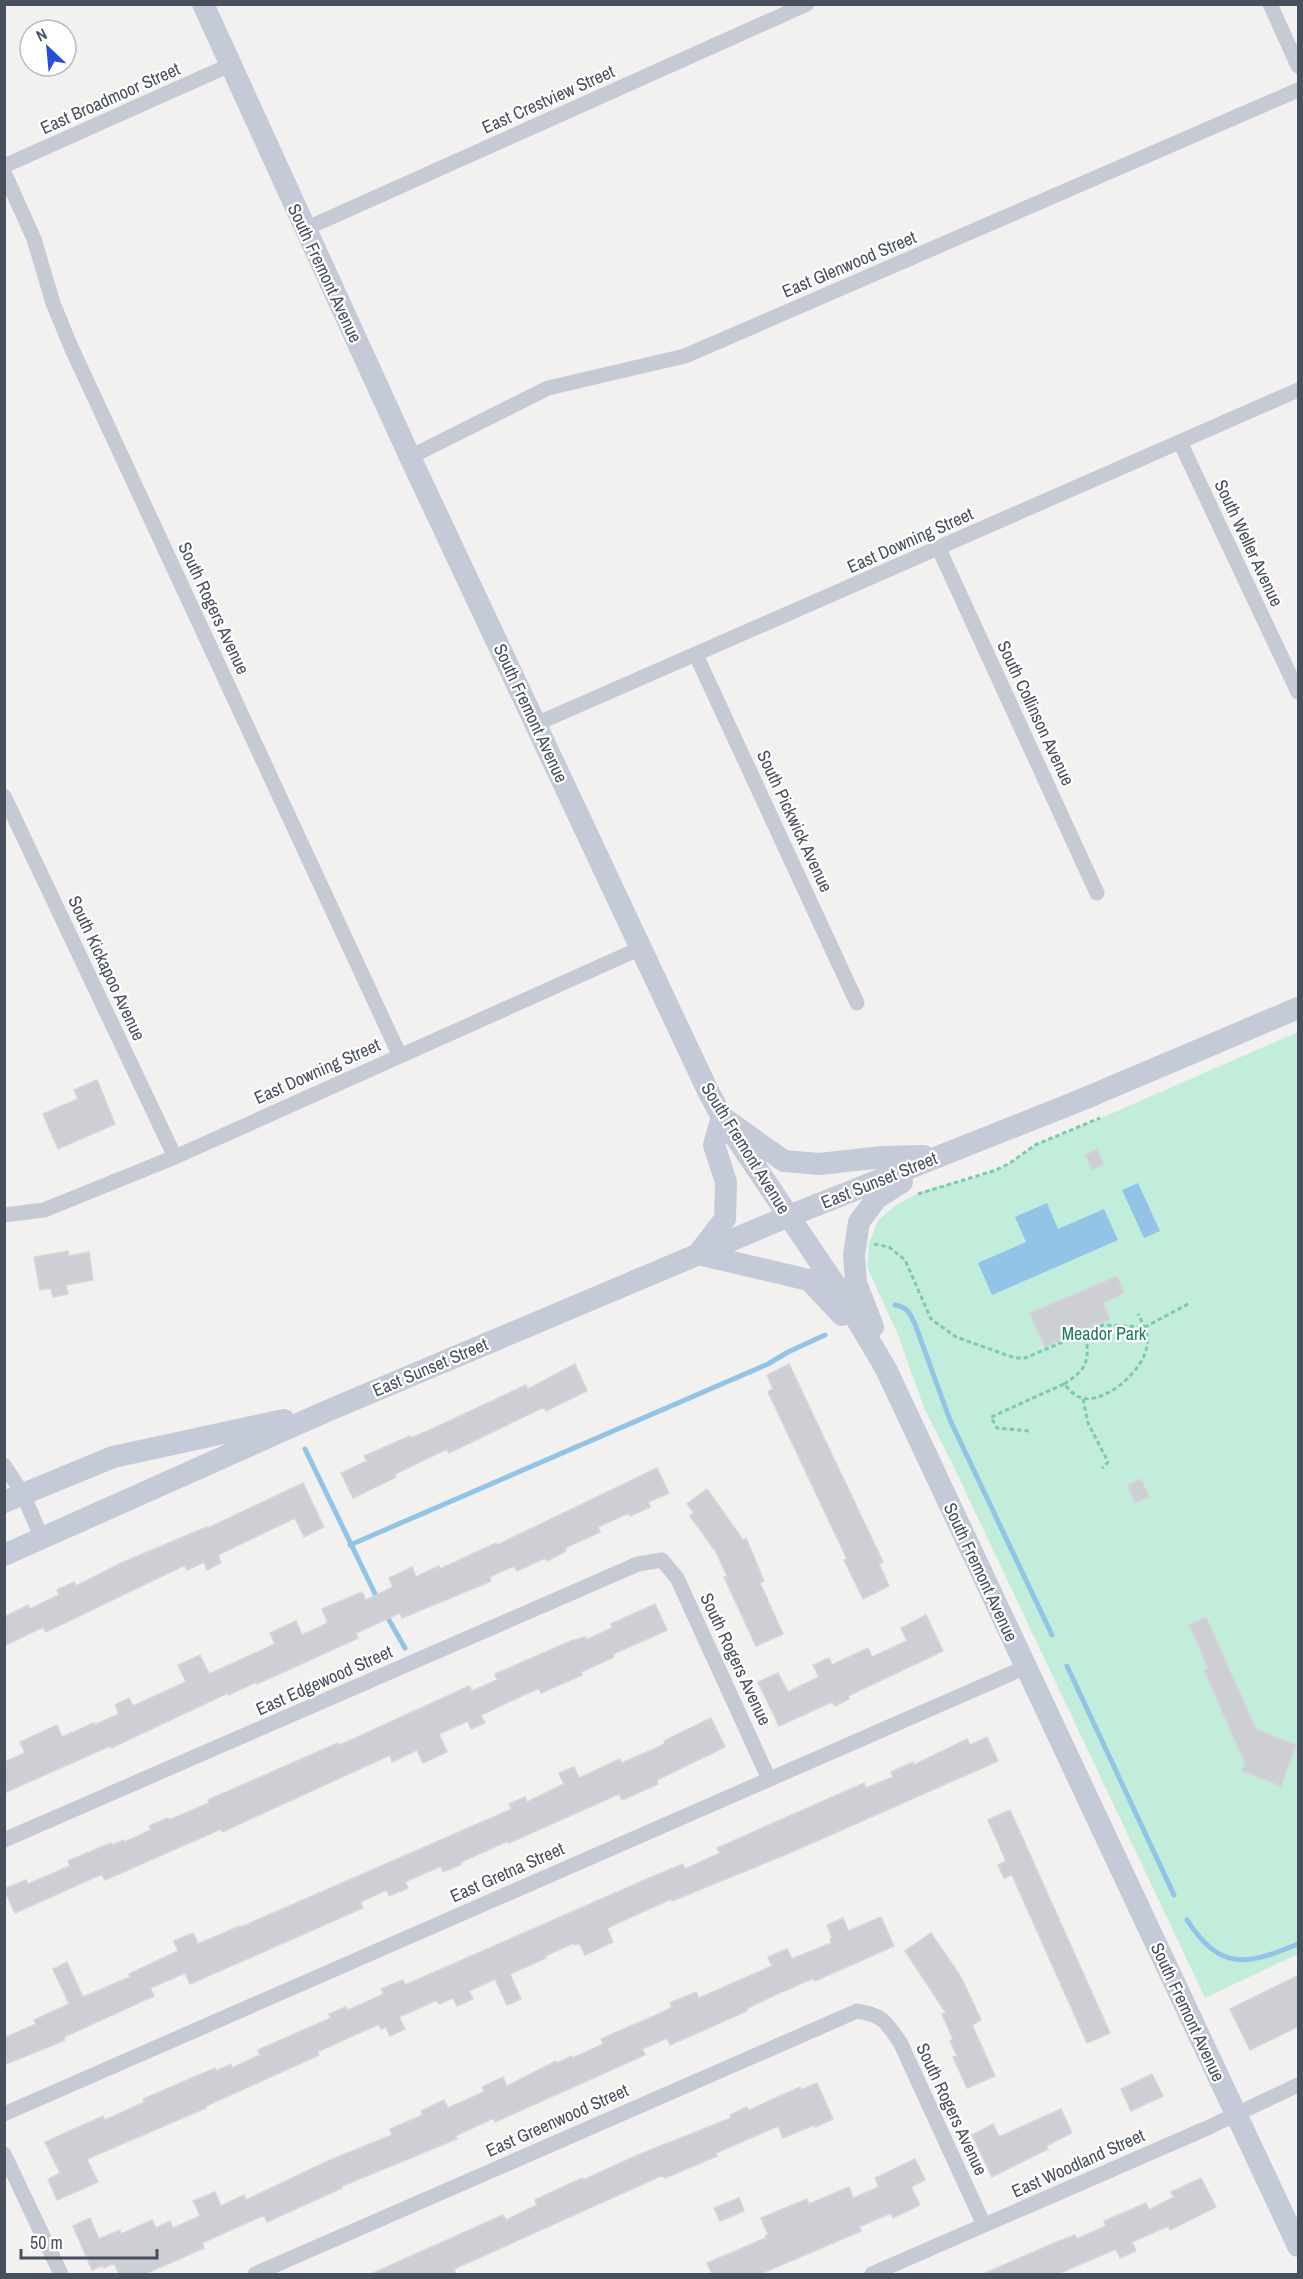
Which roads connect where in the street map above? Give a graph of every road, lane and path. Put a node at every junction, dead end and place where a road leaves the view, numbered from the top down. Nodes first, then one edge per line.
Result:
1 (203, 4) edge
2 (807, 4) edge
3 (1270, 4) edge
4 (230, 65) junction
5 (1299, 66) edge
6 (1299, 90) edge
7 (4, 166) edge
8 (4, 172) edge
9 (305, 229) junction
10 (1299, 390) edge
11 (1180, 442) junction
12 (410, 457) junction
13 (939, 549) junction
14 (696, 655) junction
15 (1299, 692) edge
16 (536, 724) junction
17 (4, 796) edge
18 (1097, 893) dead end
19 (641, 948) junction
20 (857, 1003) dead end
21 (1299, 1008) edge
22 (400, 1056) junction
23 (723, 1117) junction
24 (1100, 1118) dead end
25 (941, 1156) junction
26 (175, 1157) junction
27 (915, 1195) dead end
28 (4, 1215) edge
29 (789, 1216) junction
30 (869, 1244) dead end
31 (698, 1254) junction
32 (1190, 1303) dead end
33 (1138, 1314) dead end
34 (1145, 1327) junction
35 (1086, 1333) junction
36 (880, 1358) junction
37 (1064, 1384) junction
38 (1083, 1399) junction
39 (327, 1411) junction
40 (1029, 1431) dead end
41 (4, 1465) edge
42 (1102, 1468) dead end
43 (14, 1498) edge
44 (42, 1539) junction
45 (4, 1555) edge
46 (662, 1560) joint
47 (1026, 1667) junction
48 (769, 1779) junction
49 (4, 1840) edge
50 (876, 2014) joint
51 (1299, 2085) edge
52 (4, 2114) edge
53 (1236, 2115) junction
54 (4, 2154) edge
55 (984, 2225) junction
56 (1299, 2246) edge
57 (61, 2274) edge
58 (255, 2274) edge
59 (872, 2274) edge

1 - 4 main road, South Fremont Avenue
2 - 9 street, East Crestview Street
3 - 5 street
4 - 7 street, East Broadmoor Street
4 - 9 main road, South Fremont Avenue
6 - 12 street, East Glenwood Street
8 - 22 street, South Rogers Avenue
9 - 12 main road, South Fremont Avenue
10 - 11 street, East Downing Street
11 - 13 street, East Downing Street
11 - 15 street, South Weller Avenue
12 - 16 main road, South Fremont Avenue
13 - 14 street, East Downing Street
13 - 18 street, South Collinson Avenue
14 - 16 street, East Downing Street
14 - 20 street, South Pickwick Avenue
16 - 19 main road, South Fremont Avenue
17 - 26 street, South Kickapoo Avenue
19 - 22 street, East Downing Street
19 - 23 main road, South Fremont Avenue
21 - 25 main road, East Sunset Street
22 - 26 street, East Downing Street
23 - 25 main road
23 - 29 main road, South Fremont Avenue
23 - 31 main road
24 - 27 path
25 - 29 main road, East Sunset Street
25 - 36 main road
26 - 28 street, East Downing Street
29 - 31 main road, East Sunset Street
29 - 36 main road, South Fremont Avenue
30 - 35 path
31 - 36 main road
31 - 39 main road, East Sunset Street
32 - 34 path
33 - 34 path
34 - 35 path
34 - 38 path
35 - 37 path
36 - 47 main road, South Fremont Avenue
37 - 38 path
37 - 40 path
38 - 42 path
39 - 43 main road, East Sunset Street
39 - 44 main road, East Sunset Street
41 - 43 street
43 - 44 street
44 - 45 main road, East Sunset Street
46 - 48 street, South Rogers Avenue
46 - 49 street, East Edgewood Street
47 - 48 street, East Gretna Street
47 - 53 main road, South Fremont Avenue
48 - 52 street, East Gretna Street
50 - 55 street, South Rogers Avenue
50 - 58 street, East Greenwood Street
51 - 53 street, East Woodland Street
53 - 55 street, East Woodland Street
53 - 56 main road, South Fremont Avenue
54 - 57 street
55 - 59 street, East Woodland Street

